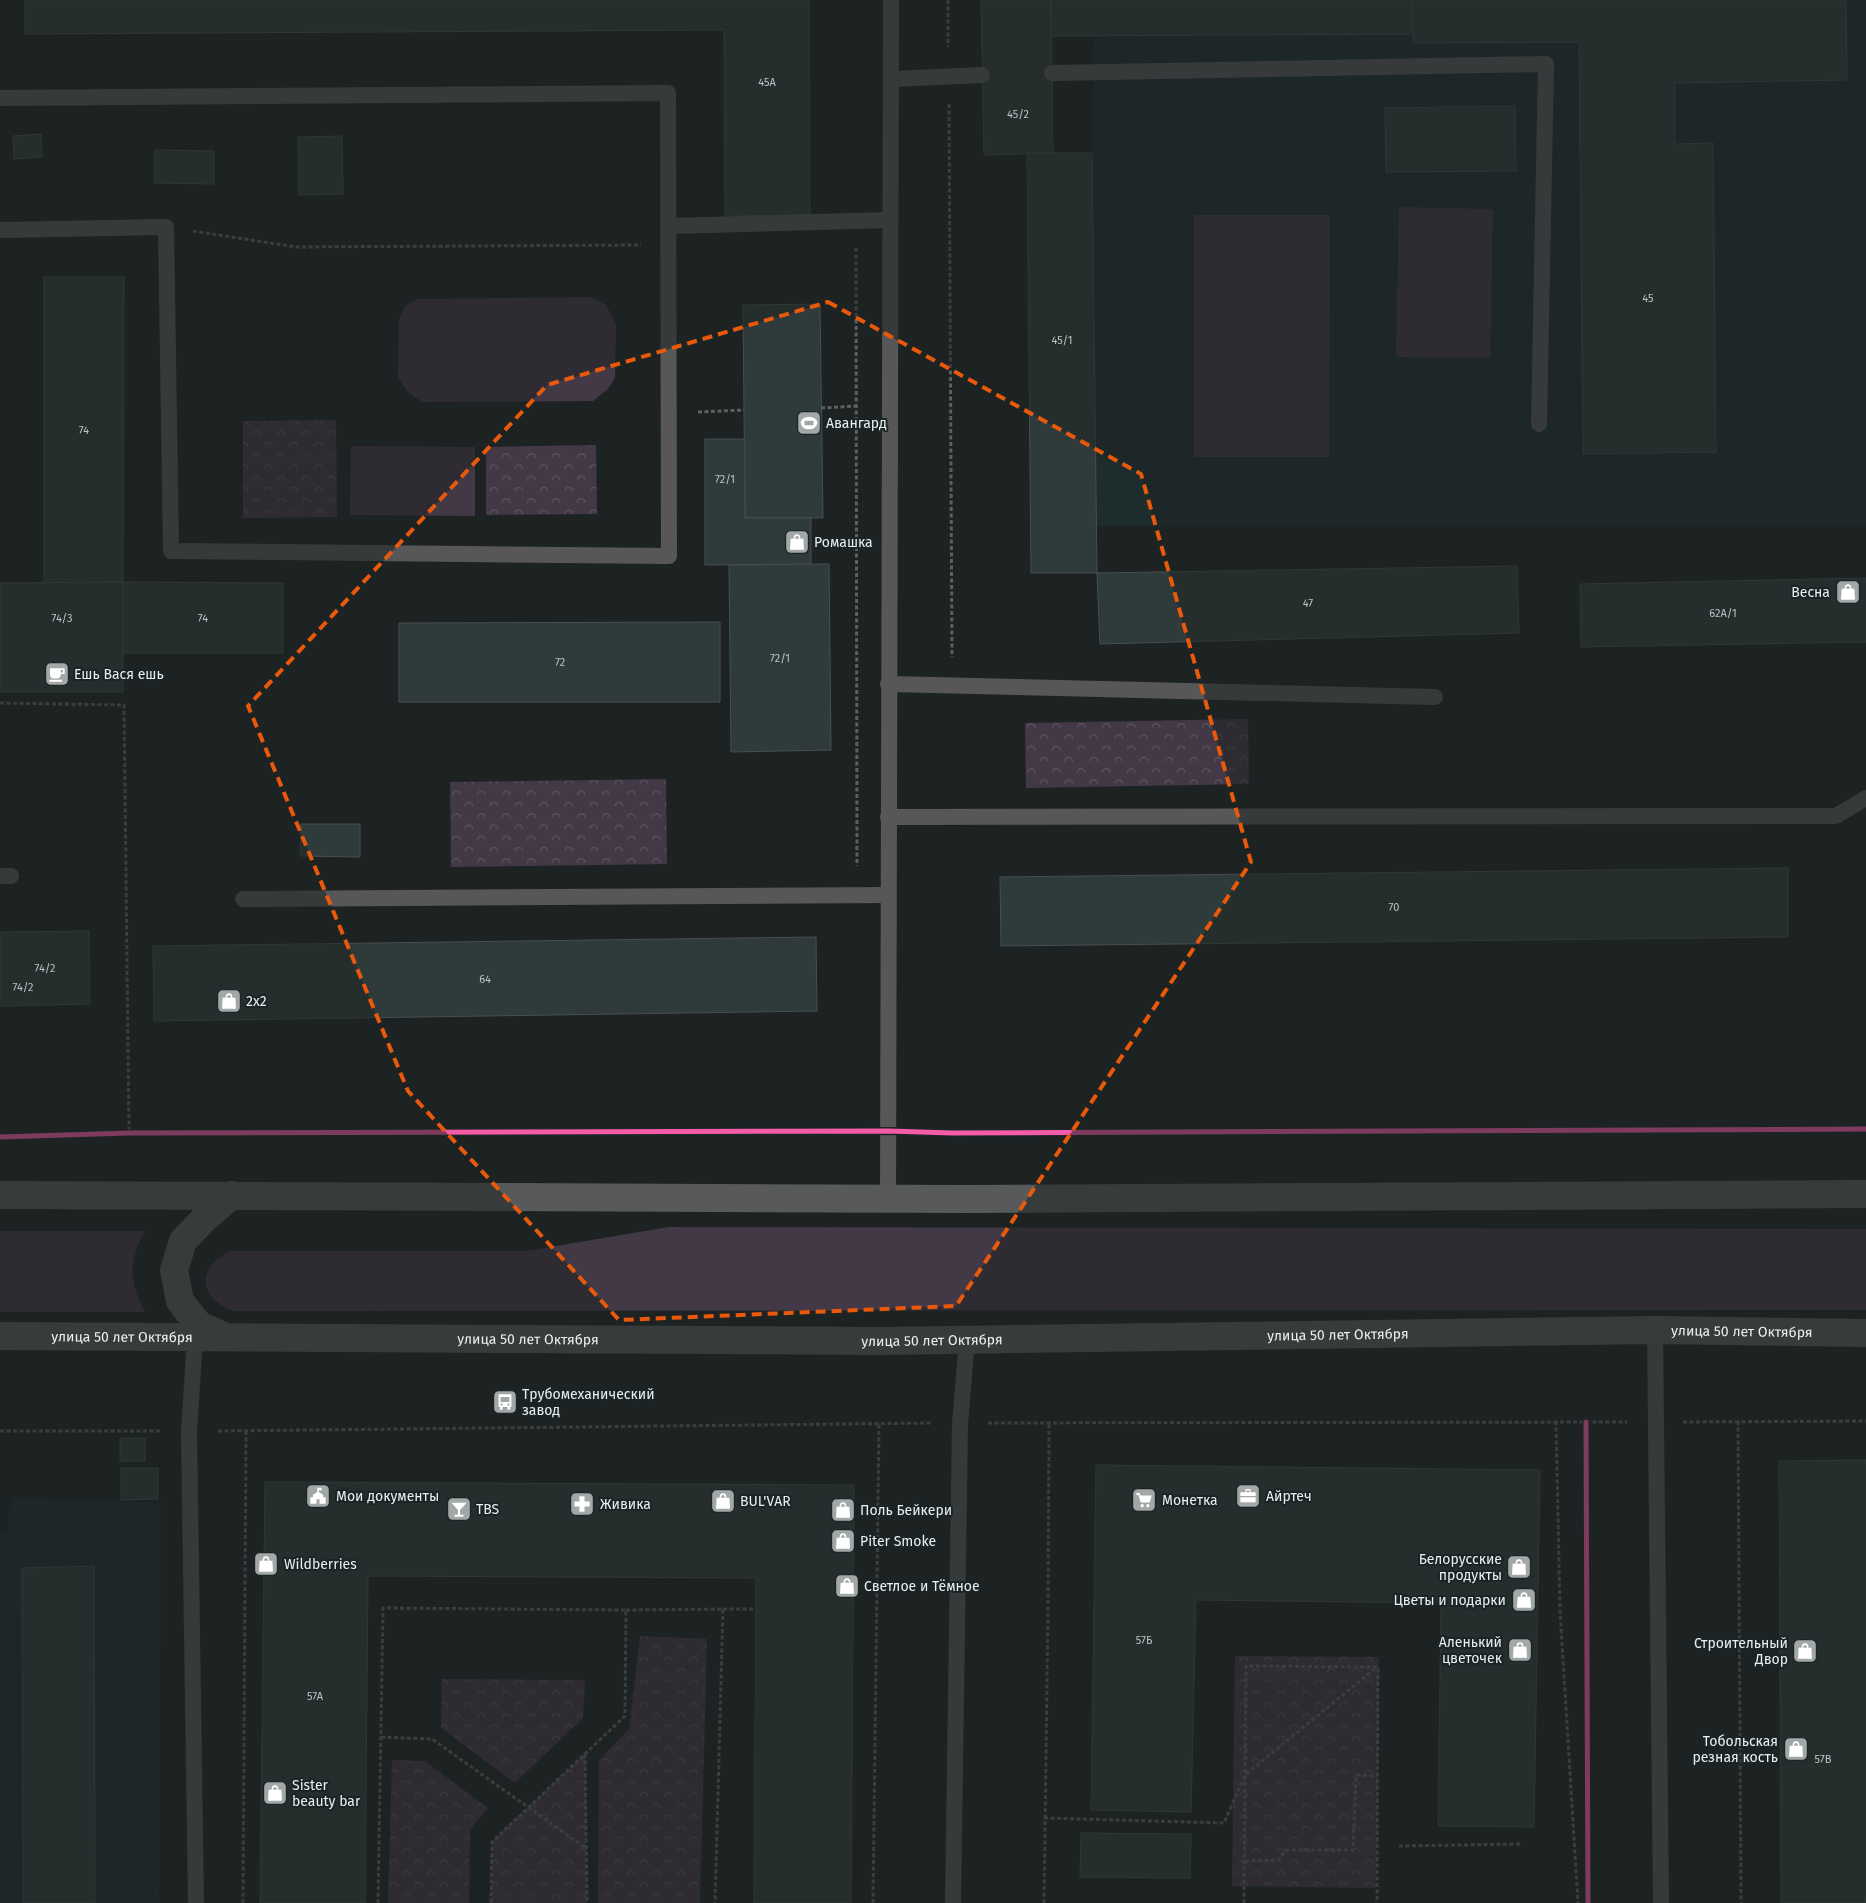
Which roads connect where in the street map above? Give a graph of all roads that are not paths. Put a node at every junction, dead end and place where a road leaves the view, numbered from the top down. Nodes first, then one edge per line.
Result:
1 (891, 0) edge
2 (1052, 72) dead end
3 (982, 75) dead end
4 (892, 79) junction
5 (0, 98) edge
6 (890, 220) junction
7 (668, 226) junction
8 (0, 230) edge
9 (1539, 424) dead end
10 (888, 684) junction
11 (1435, 697) dead end
12 (1866, 798) edge
13 (888, 817) junction
14 (888, 894) junction
15 (244, 900) dead end
16 (1866, 1194) edge
17 (0, 1195) edge
18 (232, 1195) junction
19 (888, 1198) junction
20 (1654, 1330) junction
21 (1866, 1333) edge
22 (0, 1336) edge
23 (227, 1337) junction
24 (195, 1338) junction
25 (968, 1340) junction
26 (196, 1903) edge
27 (953, 1903) edge
28 (1661, 1903) edge

1 - 4 lane
2 - 9 lane
3 - 4 lane
4 - 6 lane
5 - 7 lane
6 - 7 lane
6 - 10 lane
7 - 8 lane
10 - 11 lane
10 - 13 lane
12 - 13 lane
13 - 14 lane
14 - 15 lane
14 - 19 lane
16 - 19 main road
17 - 18 main road
18 - 19 main road
18 - 23 main road
20 - 21 main road, улица 50 лет Октября
20 - 25 main road, улица 50 лет Октября
20 - 28 lane
22 - 24 main road, улица 50 лет Октября
23 - 24 main road, улица 50 лет Октября
23 - 25 main road, улица 50 лет Октября
24 - 26 lane
25 - 27 lane

